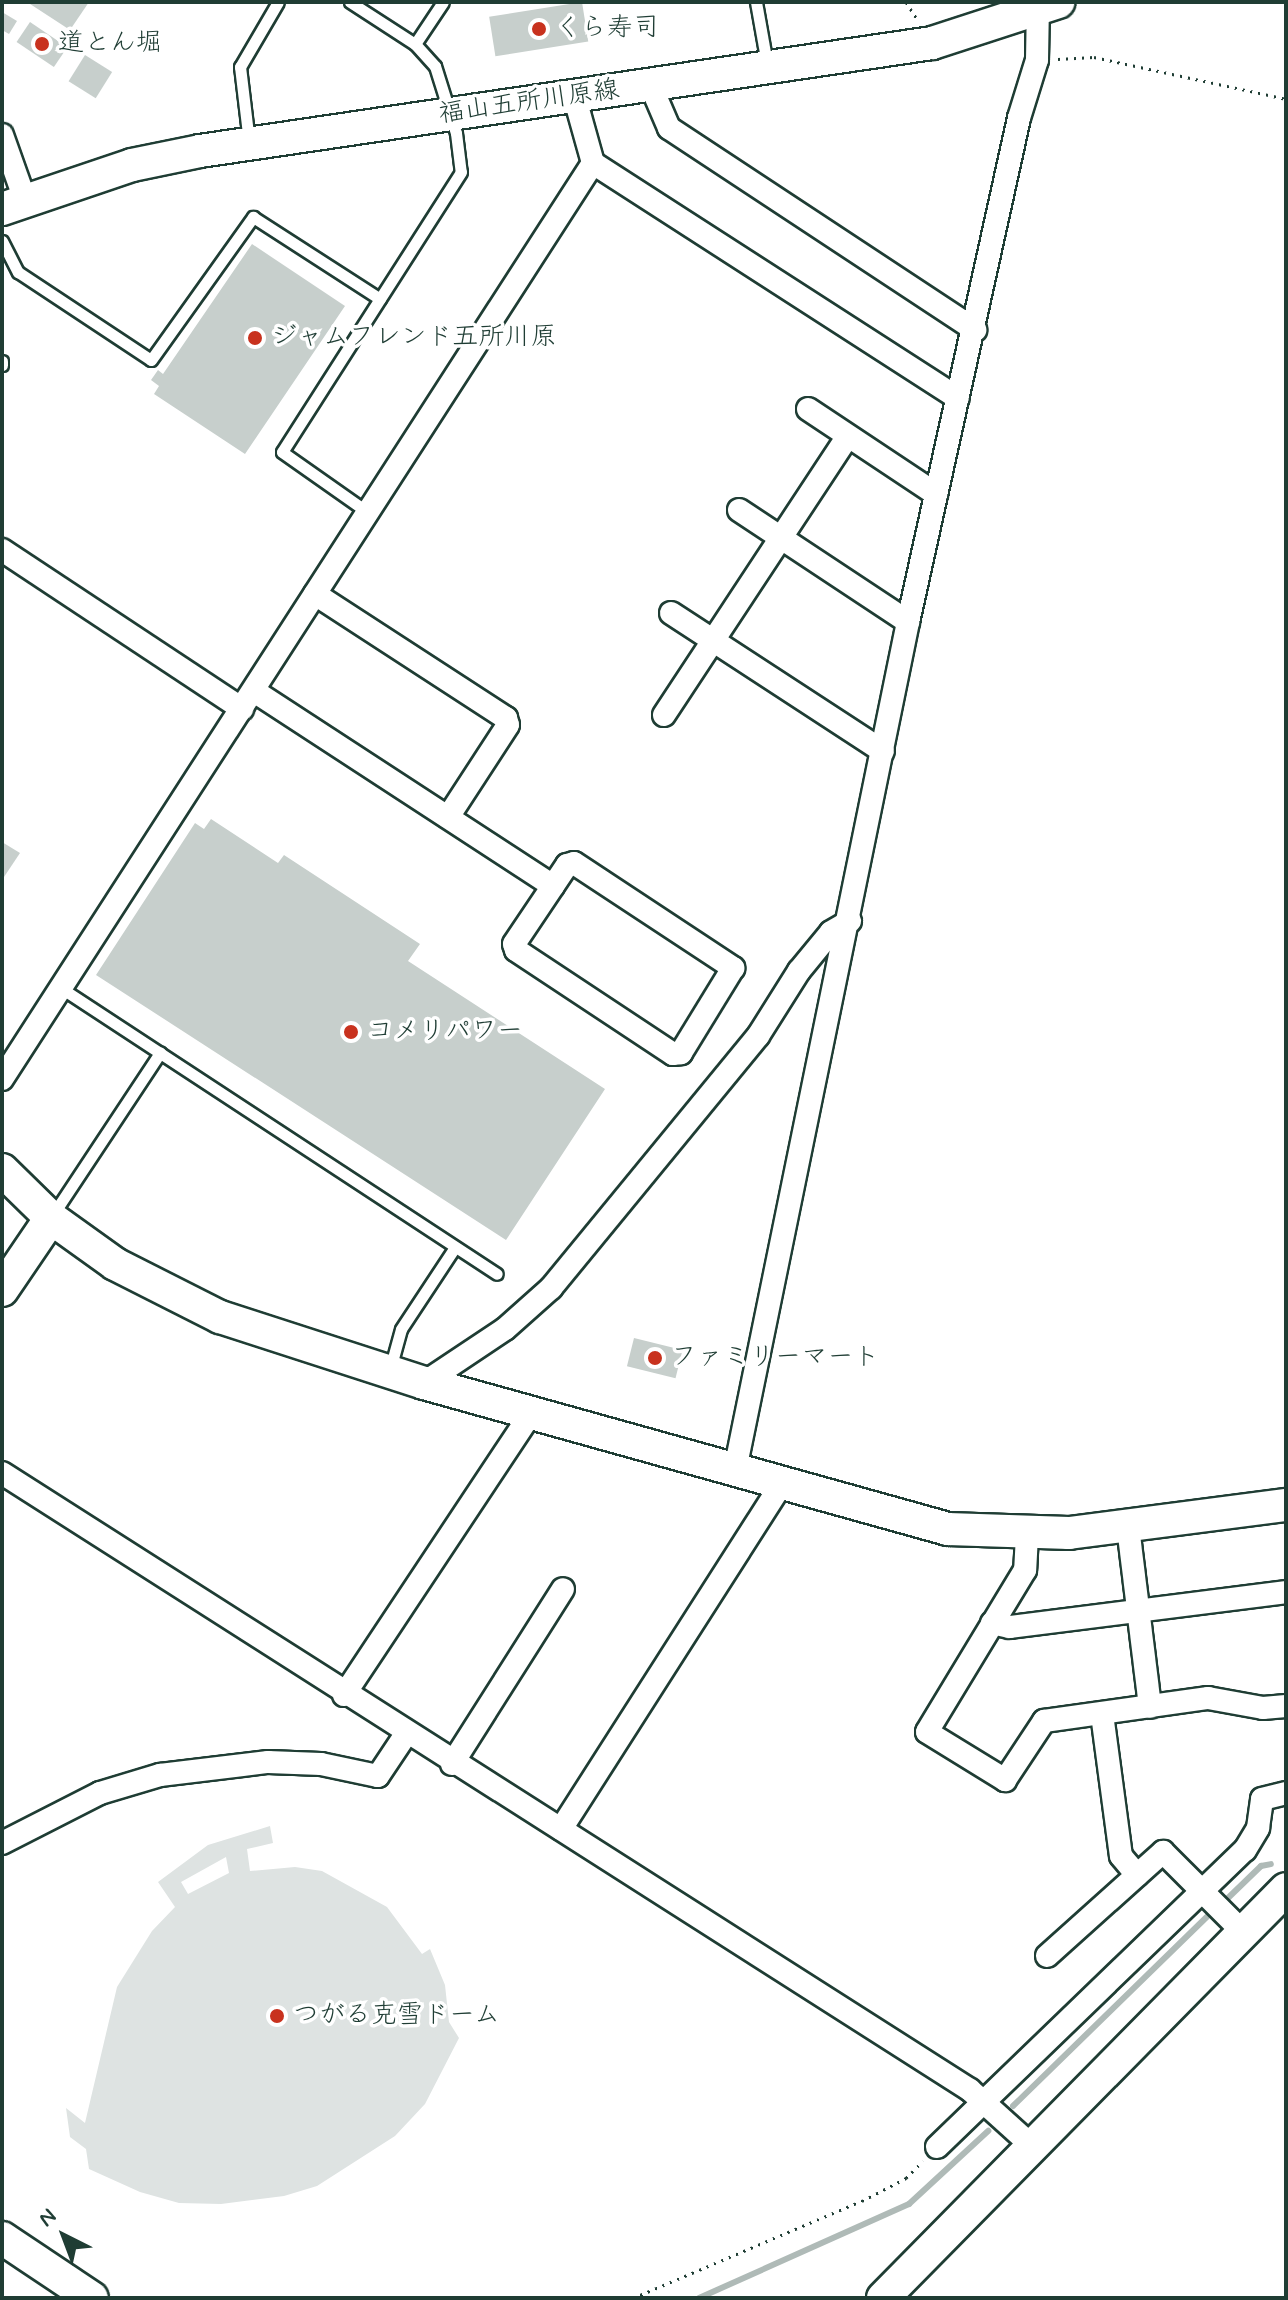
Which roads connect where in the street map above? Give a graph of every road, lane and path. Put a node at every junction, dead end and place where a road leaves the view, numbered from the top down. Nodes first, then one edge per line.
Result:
1 (278, 2) edge
2 (350, 2) edge
3 (443, 2) edge
4 (756, 2) edge
5 (1046, 4) edge
6 (415, 44) junction
7 (1037, 60) junction
8 (767, 69) junction
9 (651, 86) junction
10 (574, 95) junction
11 (1286, 99) edge
12 (449, 114) junction
13 (2, 135) edge
14 (249, 143) junction
15 (593, 163) junction
16 (13, 204) edge
17 (2, 241) edge
18 (380, 299) junction
19 (975, 330) junction
20 (958, 398) junction
21 (808, 409) dead end
22 (848, 436) junction
23 (936, 494) junction
24 (739, 510) dead end
25 (366, 511) junction
26 (779, 537) junction
27 (2, 550) edge
28 (315, 594) junction
29 (671, 613) dead end
30 (908, 622) junction
31 (713, 641) junction
32 (248, 700) junction
33 (664, 715) dead end
34 (883, 751) junction
35 (448, 817) junction
36 (553, 886) junction
37 (850, 921) junction
38 (61, 988) junction
39 (160, 1053) junction
40 (2, 1079) edge
41 (2, 1170) edge
42 (51, 1218) junction
43 (455, 1247) junction
44 (15, 1254) edge
45 (497, 1274) dead end
46 (2, 1290) edge
47 (389, 1371) junction
48 (424, 1383) junction
49 (533, 1411) junction
50 (735, 1470) junction
51 (2, 1473) edge
52 (782, 1483) junction
53 (1286, 1505) edge
54 (1128, 1527) junction
55 (1027, 1535) junction
56 (563, 1589) dead end
57 (1286, 1592) edge
58 (1138, 1610) junction
59 (992, 1623) junction
60 (344, 1695) junction
61 (1286, 1706) edge
62 (1150, 1707) junction
63 (1102, 1714) junction
64 (406, 1734) junction
65 (452, 1764) junction
66 (1286, 1793) edge
67 (561, 1829) junction
68 (2, 1843) edge
69 (1137, 1875) junction
70 (1286, 1889) edge
71 (1203, 1891) junction
72 (1243, 1932) junction
73 (1047, 1956) dead end
74 (984, 2101) junction
75 (1032, 2146) junction
76 (937, 2147) joint
77 (2, 2238) edge
78 (92, 2298) edge
79 (633, 2298) edge
80 (883, 2298) edge

1 - 14 lane
2 - 6 lane
3 - 6 lane
4 - 8 lane
5 - 7 street
5 - 8 street, 福山五所川原線
6 - 12 lane
7 - 11 path
7 - 19 street
8 - 9 street, 福山五所川原線
9 - 10 street, 福山五所川原線
9 - 19 street
10 - 12 street, 福山五所川原線
10 - 15 street
12 - 14 street, 福山五所川原線
12 - 18 lane
13 - 16 street
14 - 16 street, 福山五所川原線
15 - 20 street
15 - 25 street
17 - 18 lane
18 - 25 lane
19 - 20 street
20 - 23 street
21 - 22 street
22 - 23 street
22 - 26 street
23 - 30 street
24 - 26 street
25 - 28 street
26 - 30 street
26 - 31 street
27 - 32 street
28 - 32 street
28 - 35 street
29 - 31 street
30 - 34 street
31 - 33 street
31 - 34 street
32 - 35 street
32 - 38 street
34 - 37 street
35 - 36 street
36 - 36 street
37 - 48 street
37 - 50 street
38 - 39 lane
38 - 40 street
39 - 42 lane
39 - 43 lane
41 - 42 street
42 - 44 street
42 - 47 street
43 - 45 lane
43 - 47 lane
44 - 46 street
47 - 48 street
48 - 49 street
49 - 50 street
49 - 60 street
50 - 52 street
51 - 60 street
52 - 55 street
52 - 67 street
53 - 54 street
54 - 55 street
54 - 58 street
55 - 59 street
56 - 65 street
57 - 58 street
58 - 59 street
58 - 62 street
59 - 63 street
60 - 64 street
61 - 62 street
62 - 63 street
63 - 69 street
64 - 65 street
64 - 68 street
65 - 67 street
66 - 71 street
67 - 74 street
69 - 71 street
69 - 73 street
70 - 72 street
71 - 72 street
71 - 74 street
72 - 75 street
74 - 75 street
74 - 76 street
75 - 80 street
76 - 79 path
77 - 78 street

